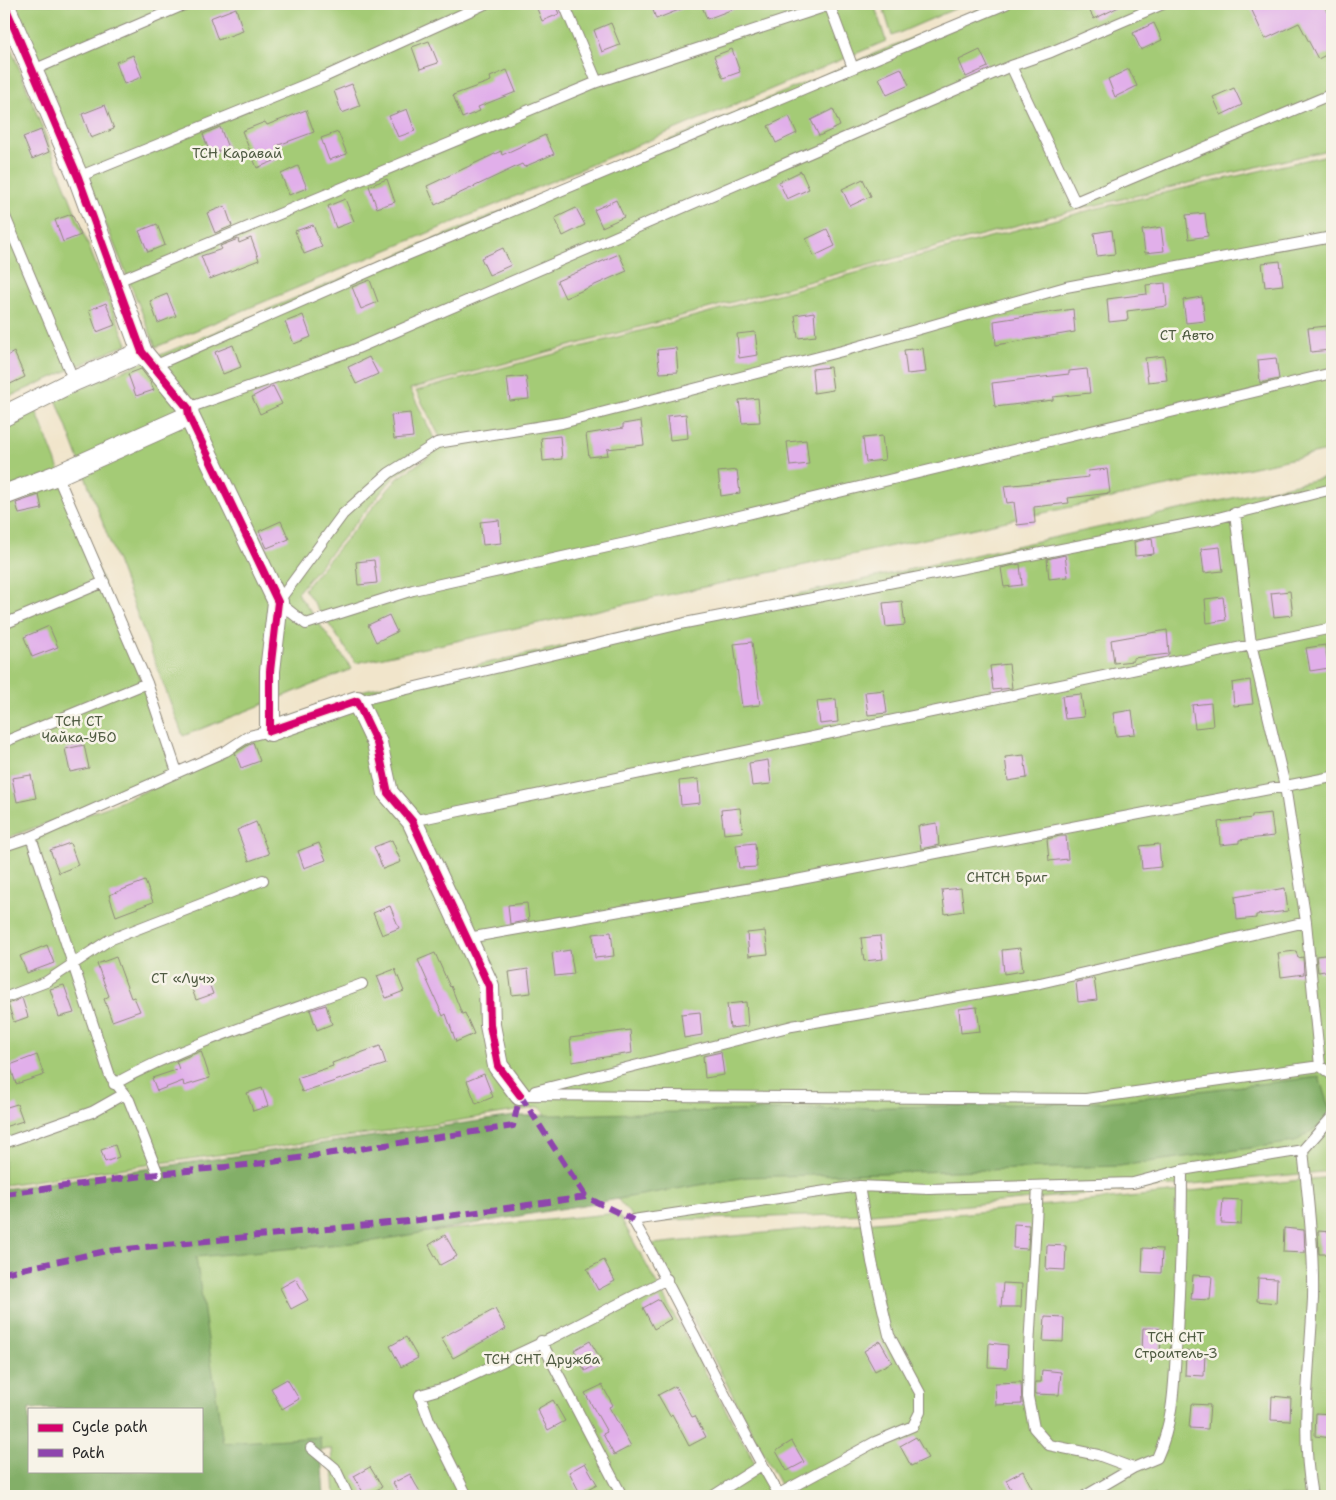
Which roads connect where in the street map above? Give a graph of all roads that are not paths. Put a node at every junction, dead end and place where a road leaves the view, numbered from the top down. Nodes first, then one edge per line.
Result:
1 (4, 4) edge
2 (186, 4) edge
3 (485, 4) edge
4 (564, 4) edge
5 (830, 4) edge
6 (1006, 4) edge
7 (1163, 4) edge
8 (1011, 66) junction
9 (853, 68) junction
10 (31, 71) junction
11 (598, 82) junction
12 (1332, 94) edge
13 (78, 177) junction
14 (4, 214) edge
15 (1332, 237) edge
16 (118, 281) junction
17 (148, 359) junction
18 (1332, 373) edge
19 (74, 381) junction
20 (188, 412) junction
21 (4, 416) edge
22 (56, 475) junction
23 (1332, 489) edge
24 (4, 495) edge
25 (1235, 513) junction
26 (104, 582) junction
27 (278, 602) junction
28 (4, 624) edge
29 (1332, 628) edge
30 (1251, 644) junction
31 (147, 683) junction
32 (356, 701) junction
33 (270, 731) junction
34 (4, 742) edge
35 (177, 772) junction
36 (1332, 777) edge
37 (1285, 786) junction
38 (412, 821) junction
39 (31, 836) junction
40 (4, 846) edge
41 (263, 880) dead end
42 (1306, 922) junction
43 (468, 938) junction
44 (73, 964) junction
45 (362, 984) dead end
46 (4, 998) edge
47 (1320, 1066) junction
48 (1332, 1075) edge
49 (114, 1084) junction
50 (124, 1094) junction
51 (520, 1095) junction
52 (1332, 1117) edge
53 (4, 1143) edge
54 (1303, 1150) junction
55 (1182, 1170) junction
56 (158, 1174) dead end
57 (859, 1186) junction
58 (1038, 1186) junction
59 (667, 1279) junction
60 (542, 1341) junction
61 (311, 1448) dead end
62 (760, 1466) junction
63 (1133, 1468) junction
64 (779, 1495) edge
65 (348, 1496) edge
66 (467, 1496) edge
67 (622, 1496) edge
68 (713, 1496) edge
69 (1085, 1496) edge
70 (1312, 1496) edge

1 - 10 street
2 - 10 lane
3 - 13 lane
4 - 11 lane
5 - 9 lane
5 - 11 lane
6 - 9 lane
7 - 8 lane
8 - 12 lane
8 - 20 lane
9 - 17 lane
10 - 13 street
11 - 16 lane
13 - 16 street
14 - 19 lane
15 - 27 lane
16 - 17 street
17 - 19 street
17 - 20 street
18 - 27 lane
19 - 21 street
20 - 22 street
20 - 27 street
22 - 24 street
22 - 26 lane
23 - 25 lane
25 - 30 lane
25 - 32 lane
26 - 28 lane
26 - 31 lane
27 - 33 street
29 - 30 lane
30 - 37 lane
30 - 38 lane
31 - 34 lane
31 - 35 lane
32 - 33 street
32 - 38 street
33 - 35 lane
35 - 39 lane
36 - 37 lane
37 - 42 lane
37 - 43 lane
38 - 43 street
39 - 40 lane
39 - 44 lane
41 - 44 lane
42 - 47 lane
42 - 51 lane
43 - 51 street
44 - 46 lane
44 - 49 lane
45 - 49 lane
47 - 48 lane
47 - 51 lane
49 - 50 lane
50 - 53 lane
50 - 56 lane
52 - 54 lane
54 - 55 lane
54 - 70 lane
55 - 58 lane
55 - 63 lane
57 - 58 lane
57 - 59 lane
57 - 64 lane
58 - 63 lane
59 - 60 lane
59 - 62 lane
60 - 66 lane
60 - 67 lane
61 - 65 lane
62 - 64 lane
62 - 68 lane
63 - 69 lane

